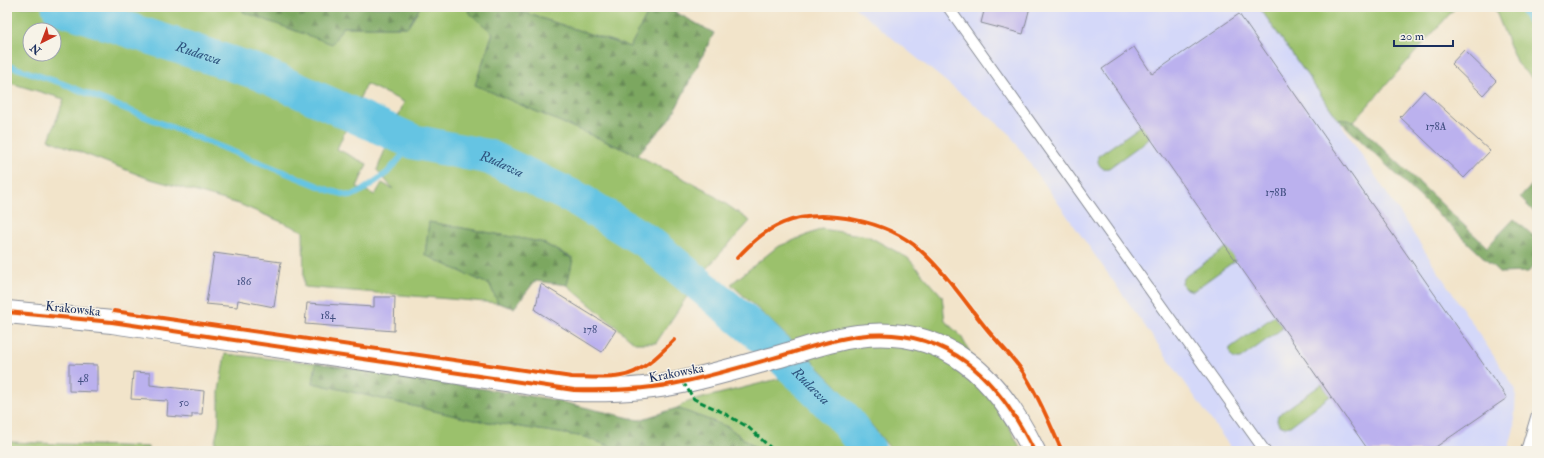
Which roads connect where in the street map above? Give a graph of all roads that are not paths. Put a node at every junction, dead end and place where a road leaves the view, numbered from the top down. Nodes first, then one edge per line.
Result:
1 (948, 7) edge
2 (7, 312) edge
3 (1537, 414) edge
4 (1034, 451) edge
5 (1266, 451) edge
6 (1526, 451) edge

1 - 5 lane
2 - 4 street, Krakowska
3 - 6 lane

